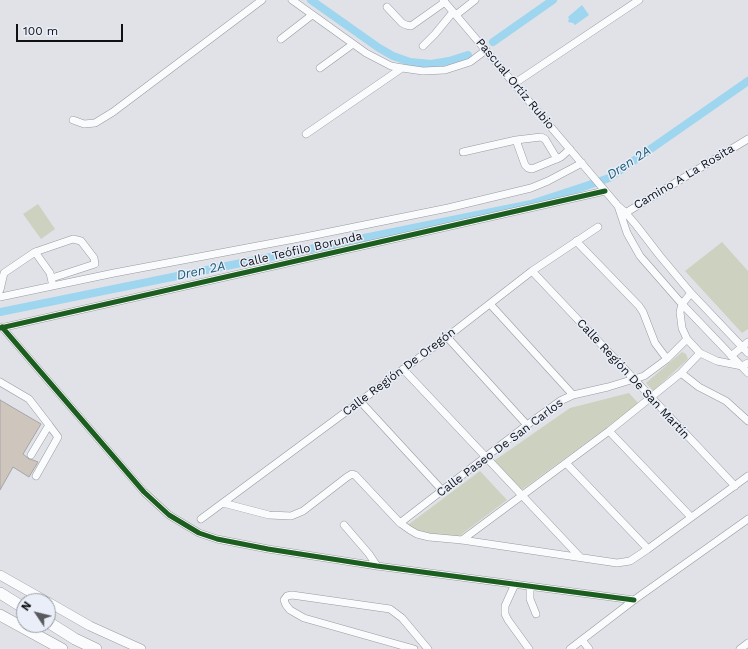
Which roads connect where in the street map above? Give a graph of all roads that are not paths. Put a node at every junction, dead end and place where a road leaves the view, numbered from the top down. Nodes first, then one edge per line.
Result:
1 (262, 0) edge
2 (292, 0) edge
3 (475, 0) edge
4 (639, 0) edge
5 (444, 1) edge
6 (387, 7) dead end
7 (454, 13) junction
8 (312, 15) junction
9 (281, 39) dead end
10 (353, 44) junction
11 (423, 46) dead end
12 (486, 50) junction
13 (320, 68) dead end
14 (402, 68) junction
15 (515, 83) junction
16 (73, 120) dead end
17 (306, 134) dead end
18 (748, 139) edge
19 (516, 140) junction
20 (570, 149) junction
21 (463, 152) dead end
22 (557, 159) junction
23 (584, 166) junction
24 (605, 191) junction
25 (622, 214) junction
26 (598, 227) dead end
27 (576, 241) junction
28 (35, 252) junction
29 (532, 271) junction
30 (52, 278) junction
31 (52, 286) junction
32 (0, 290) edge
33 (691, 293) junction
34 (0, 297) edge
35 (490, 304) junction
36 (682, 304) junction
37 (1, 328) edge
38 (447, 336) junction
39 (687, 339) junction
40 (748, 342) edge
41 (742, 347) junction
42 (700, 353) junction
43 (748, 353) edge
44 (731, 356) junction
45 (667, 359) junction
46 (745, 365) edge
47 (403, 369) junction
48 (681, 373) junction
49 (748, 373) edge
50 (634, 380) junction
51 (0, 382) edge
52 (573, 395) junction
53 (652, 398) junction
54 (360, 401) junction
55 (748, 421) edge
56 (48, 425) junction
57 (527, 425) junction
58 (609, 431) junction
59 (31, 455) dead end
60 (486, 456) junction
61 (566, 462) junction
62 (36, 476) dead end
63 (748, 476) edge
64 (735, 486) junction
65 (442, 490) junction
66 (522, 494) junction
67 (223, 503) junction
68 (692, 518) junction
69 (201, 519) dead end
70 (748, 519) edge
71 (400, 523) junction
72 (344, 525) dead end
73 (462, 540) junction
74 (648, 549) junction
75 (580, 556) junction
76 (377, 566) junction
77 (0, 575) edge
78 (515, 584) junction
79 (530, 587) junction
80 (0, 593) edge
81 (31, 593) edge
82 (634, 600) junction
83 (16, 603) edge
84 (56, 607) edge
85 (536, 614) dead end
86 (0, 615) edge
87 (56, 627) edge
88 (582, 640) junction
89 (748, 643) edge
90 (62, 649) edge
91 (96, 649) edge
92 (141, 649) edge
93 (414, 649) edge
94 (428, 649) edge
95 (529, 649) edge
96 (570, 649) edge
97 (589, 649) edge
98 (740, 649) edge

1 - 16 street
2 - 8 street
3 - 7 street
4 - 15 street
5 - 6 street
5 - 7 street, Pascual Ortiz Rubio
7 - 11 street
7 - 12 street, Pascual Ortiz Rubio
8 - 9 street
8 - 10 street
10 - 13 street
10 - 14 street
12 - 14 street
12 - 15 street, Pascual Ortiz Rubio
14 - 17 street
15 - 20 street, Pascual Ortiz Rubio
18 - 25 street, Camino A La Rosita
19 - 21 street
19 - 22 street
19 - 22 street
20 - 22 street
20 - 23 street, Pascual Ortiz Rubio
23 - 24 street, Pascual Ortiz Rubio
23 - 31 street, Calle Teófilo Borunda
24 - 25 street, Pascual Ortiz Rubio
24 - 37 street, Calle Teófilo Borunda
25 - 33 street
25 - 36 street
26 - 27 street, Calle Región De Oregón
27 - 29 street, Calle Región De Oregón
27 - 45 street
28 - 30 street
28 - 30 street
28 - 32 street
29 - 35 street, Calle Región De Oregón
29 - 50 street, Calle Región De San Martín
30 - 31 street
31 - 34 street, Calle Teófilo Borunda
33 - 36 street
33 - 41 street
35 - 38 street, Calle Región De Oregón
35 - 52 street
36 - 39 street
36 - 44 street
37 - 76 street
38 - 47 street, Calle Región De Oregón
38 - 57 street
39 - 42 street
39 - 45 street, Calle Paseo De San Carlos
40 - 41 street
41 - 43 street
41 - 44 street
42 - 46 street
42 - 48 street
44 - 46 street
45 - 50 street, Calle Paseo De San Carlos
46 - 49 street
47 - 54 street, Calle Región De Oregón
47 - 60 street
48 - 53 street
48 - 55 street
50 - 52 street, Calle Paseo De San Carlos
50 - 53 street, Calle Región De San Martín
51 - 56 street
52 - 57 street, Calle Paseo De San Carlos
53 - 58 street
53 - 64 street, Calle Región De San Martín
54 - 65 street
54 - 67 street, Calle Región De Oregón
56 - 59 street
56 - 62 street
57 - 60 street, Calle Paseo De San Carlos
58 - 61 street
58 - 68 street
60 - 65 street, Calle Paseo De San Carlos
60 - 66 street
61 - 66 street
61 - 74 street
63 - 64 street
64 - 68 street
65 - 71 street, Calle Paseo De San Carlos
66 - 73 street
66 - 75 street
67 - 69 street, Calle Región De Oregón
67 - 71 street
68 - 74 street
70 - 82 street
71 - 73 street
72 - 76 street
73 - 75 street
74 - 75 street
76 - 78 street
77 - 81 main road
78 - 79 street
78 - 95 street
79 - 82 street
79 - 85 street
80 - 83 highway
82 - 88 street
84 - 92 main road
86 - 90 highway
87 - 91 highway
88 - 96 street
88 - 97 street
89 - 98 street
93 - 94 street

